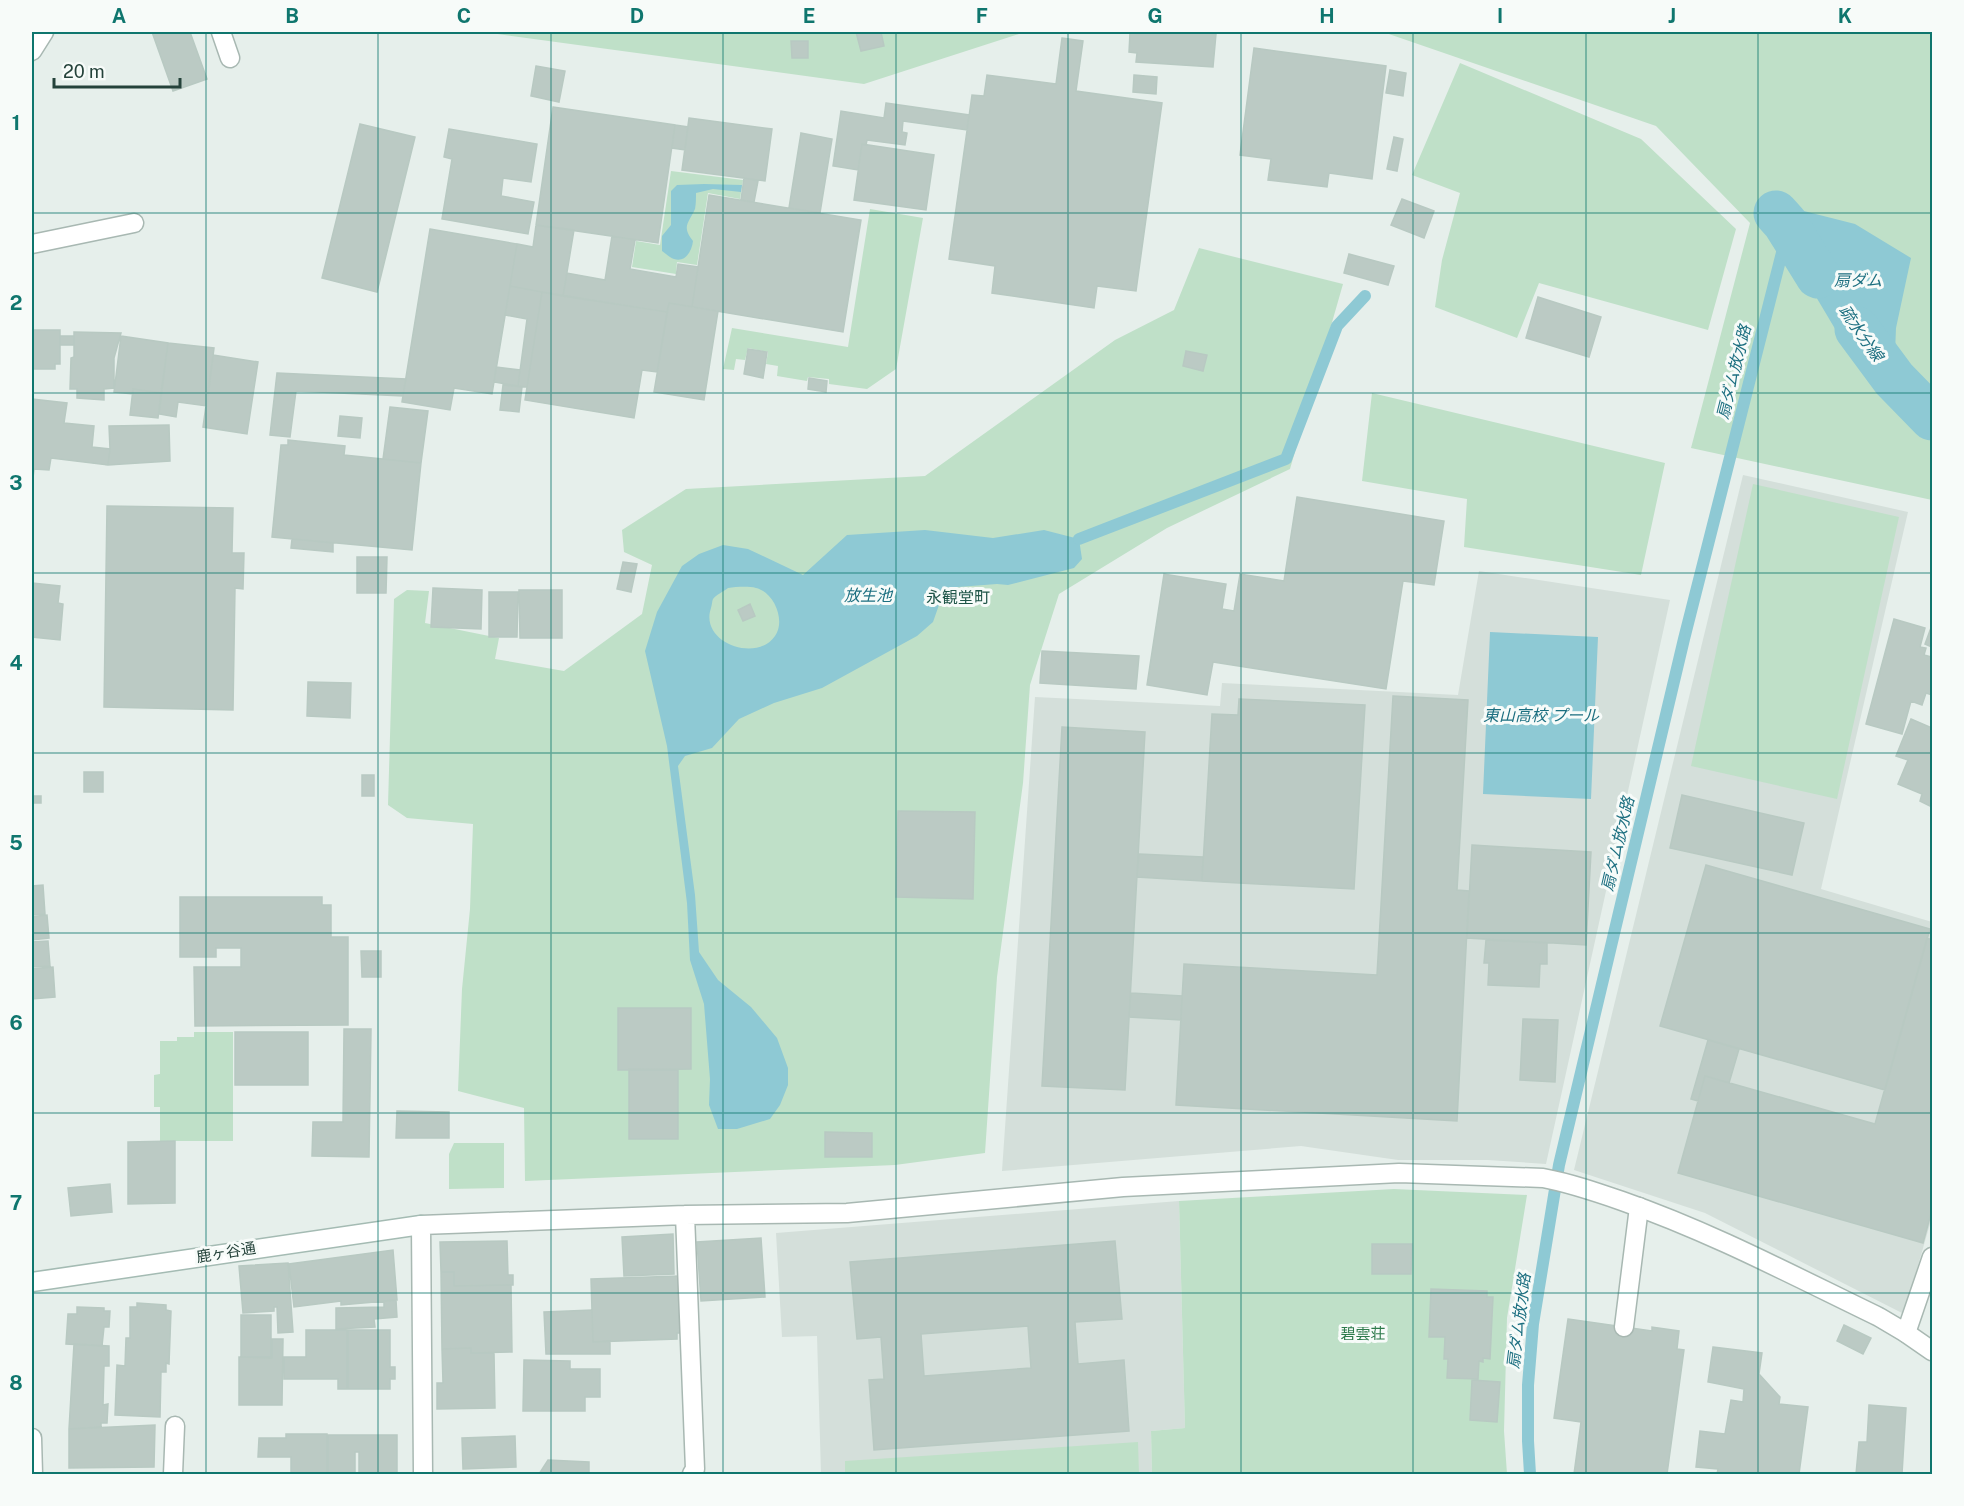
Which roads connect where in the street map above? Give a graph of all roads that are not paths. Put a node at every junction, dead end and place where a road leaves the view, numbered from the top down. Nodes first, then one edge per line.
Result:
1 (44, 32) edge
2 (221, 32) edge
3 (32, 51) edge
4 (230, 58) dead end
5 (134, 223) dead end
6 (32, 244) edge
7 (1639, 1207) junction
8 (685, 1215) junction
9 (421, 1225) junction
10 (1932, 1257) edge
11 (32, 1282) edge
12 (1624, 1327) dead end
13 (1906, 1333) junction
14 (1932, 1352) edge
15 (175, 1426) dead end
16 (32, 1438) edge
17 (33, 1474) edge
18 (173, 1474) edge
19 (423, 1474) edge
20 (692, 1474) edge

1 - 3 street
2 - 4 street
5 - 6 street
7 - 8 street, 鹿ヶ谷通
7 - 12 street
7 - 13 street, 鹿ヶ谷通
8 - 9 street, 鹿ヶ谷通
8 - 20 street
9 - 11 street, 鹿ヶ谷通
9 - 19 street
10 - 13 street
13 - 14 street, 鹿ヶ谷通
15 - 18 street
16 - 17 street

